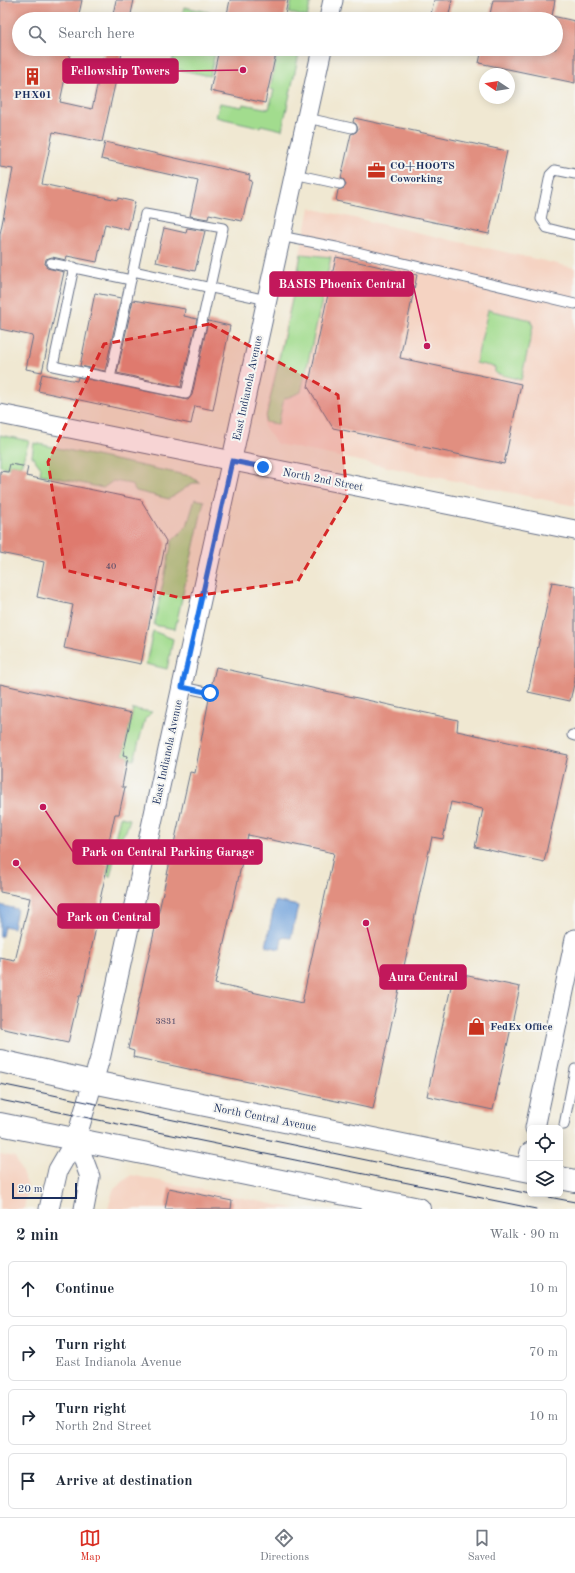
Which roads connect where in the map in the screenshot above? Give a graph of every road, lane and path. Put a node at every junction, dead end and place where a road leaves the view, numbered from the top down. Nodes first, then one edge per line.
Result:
1 (333, 0) edge
2 (330, 12) edge
3 (320, 56) edge
4 (307, 118) junction
5 (352, 128) dead end
6 (294, 174) junction
7 (575, 174) edge
8 (340, 184) dead end
9 (575, 234) edge
10 (280, 236) junction
11 (51, 263) dead end
12 (74, 268) junction
13 (132, 276) junction
14 (210, 288) junction
15 (267, 300) junction
16 (575, 304) edge
17 (110, 378) junction
18 (0, 414) edge
19 (232, 461) junction
20 (575, 530) edge
21 (182, 687) junction
22 (210, 693) dead end
23 (575, 939) edge
24 (0, 1061) edge
25 (575, 1069) edge
26 (90, 1092) junction
27 (0, 1124) edge
28 (536, 1125) edge
29 (564, 1125) dead end
30 (76, 1140) junction
31 (527, 1164) edge
32 (563, 1179) edge
33 (575, 1181) edge
34 (49, 1209) edge
35 (84, 1209) edge
36 (419, 1209) edge

1 - 2 street
3 - 4 street, East Indianola Avenue
4 - 5 lane
4 - 6 street, East Indianola Avenue
6 - 8 lane
6 - 10 street, East Indianola Avenue
7 - 9 lane
10 - 15 street, East Indianola Avenue
10 - 16 lane
11 - 12 lane
12 - 13 lane
12 - 17 lane
13 - 14 lane
13 - 14 lane
13 - 17 lane
14 - 15 lane
14 - 17 lane
15 - 19 street, East Indianola Avenue
18 - 19 street, North 2nd Street
19 - 20 street, North 2nd Street
19 - 21 street, East Indianola Avenue
21 - 22 lane
21 - 26 street, East Indianola Avenue
23 - 28 street
24 - 26 main road, North Central Avenue
25 - 29 lane
26 - 30 street, East Indianola Avenue
26 - 31 main road, North Central Avenue
27 - 30 main road
30 - 34 street, East Indianola Avenue
30 - 35 street
30 - 36 main road
32 - 33 main road

